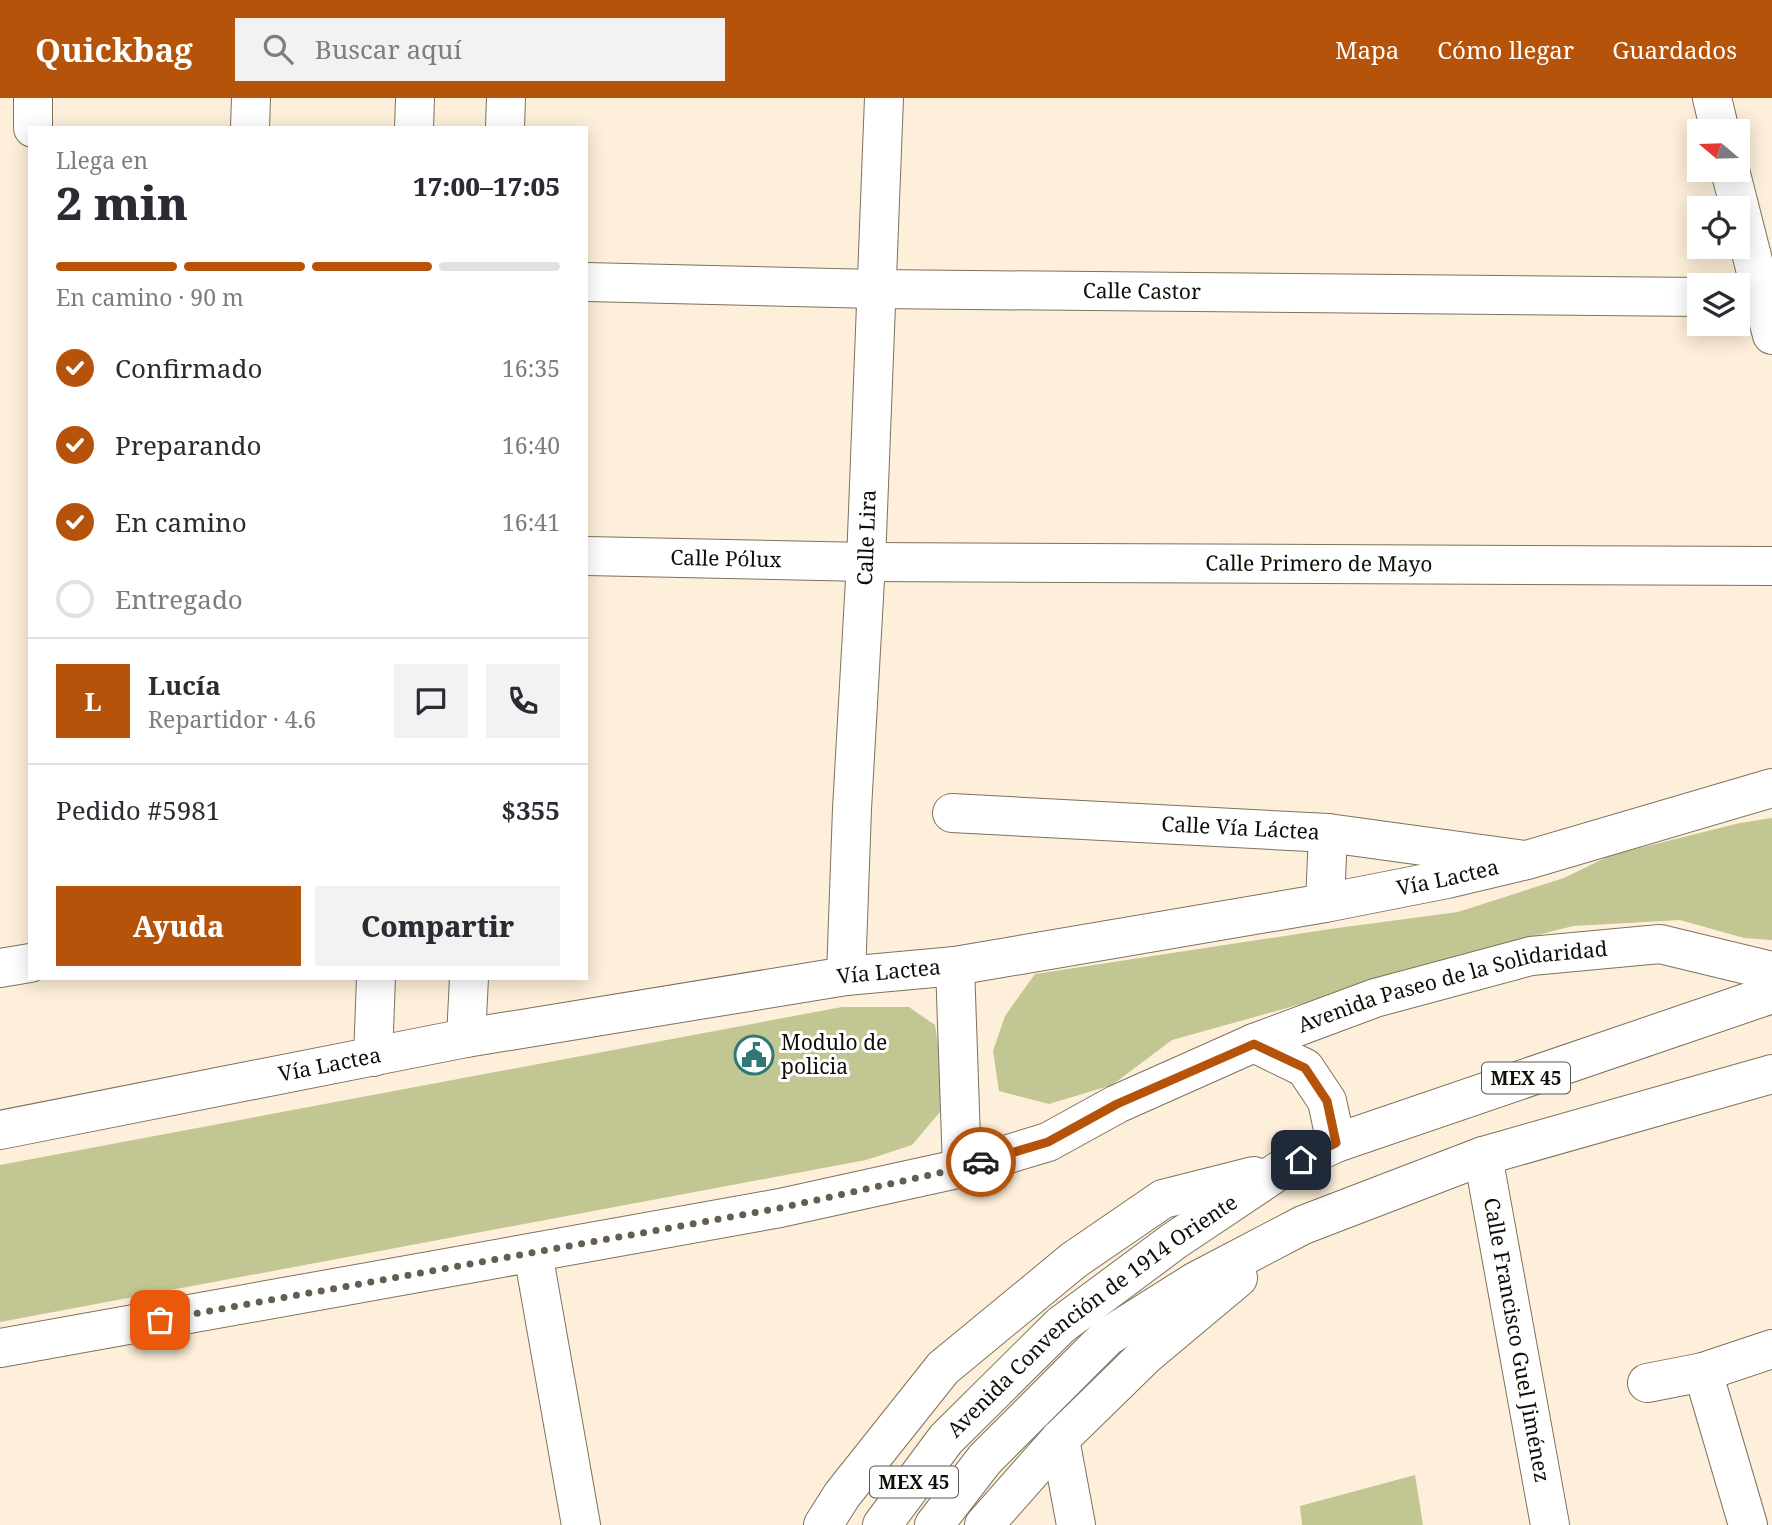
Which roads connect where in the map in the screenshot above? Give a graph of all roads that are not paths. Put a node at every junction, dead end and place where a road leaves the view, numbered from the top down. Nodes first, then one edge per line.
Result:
1 (33, 98) edge
2 (251, 98) edge
3 (415, 98) edge
4 (506, 98) edge
5 (884, 98) edge
6 (1712, 98) edge
7 (1717, 119) edge
8 (33, 126) edge
9 (250, 126) edge
10 (414, 126) edge
11 (505, 126) edge
12 (1733, 182) edge
13 (588, 282) edge
14 (876, 289) junction
15 (1687, 297) edge
16 (1757, 297) edge
17 (1772, 335) edge
18 (588, 555) edge
19 (866, 562) junction
20 (1772, 566) edge
21 (1772, 788) edge
22 (952, 813) dead end
23 (1328, 833) junction
24 (1527, 860) junction
25 (1325, 903) junction
26 (28, 963) edge
27 (954, 966) junction
28 (0, 968) edge
29 (1772, 971) edge
30 (846, 976) junction
31 (376, 980) edge
32 (469, 980) edge
33 (1772, 994) edge
34 (466, 1038) junction
35 (1254, 1044) junction
36 (373, 1057) junction
37 (1772, 1074) edge
38 (0, 1130) edge
39 (1336, 1143) junction
40 (1483, 1156) junction
41 (962, 1168) junction
42 (1283, 1168) junction
43 (1303, 1225) junction
44 (533, 1253) junction
45 (0, 1348) edge
46 (1772, 1349) edge
47 (1703, 1372) junction
48 (1647, 1384) dead end
49 (1060, 1439) junction
50 (581, 1525) edge
51 (823, 1525) edge
52 (882, 1525) edge
53 (934, 1525) edge
54 (984, 1525) edge
55 (1076, 1525) edge
56 (1550, 1525) edge
57 (1748, 1525) edge

1 - 8 street
2 - 9 street
3 - 10 street
4 - 11 street
5 - 14 street, Calle Lira
6 - 7 street
12 - 16 street
13 - 14 street, Calle Castor
14 - 15 street, Calle Castor
14 - 19 street, Calle Lira
16 - 17 street
18 - 19 street, Calle Pólux
19 - 20 street, Calle Primero de Mayo
19 - 30 street, Calle Lira
21 - 24 street, Vía Lactea
22 - 23 street, Calle Vía Láctea
23 - 24 street, Calle Vía Láctea
23 - 25 street
24 - 25 street, Vía Lactea
25 - 27 street, Vía Lactea
26 - 28 street
27 - 30 street, Vía Lactea
27 - 41 street
29 - 35 street, Avenida Paseo de la Solidaridad
30 - 34 street, Vía Lactea
31 - 36 street
32 - 34 street
33 - 39 street, Avenida Convención de 1914 Oriente / MEX 45
34 - 36 street, Vía Lactea
35 - 39 street
35 - 41 street, Avenida Paseo de la Solidaridad
36 - 38 street, Vía Lactea
37 - 40 street, Avenida Convención de 1914 Oriente / MEX 45
39 - 42 street, Avenida Convención de 1914 Oriente / MEX 45
40 - 43 street, Avenida Convención de 1914 Oriente / MEX 45
40 - 56 street, Calle Francisco Guel Jiménez
41 - 44 street, Avenida Paseo de la Solidaridad
42 - 51 street
42 - 52 street, Avenida Convención de 1914 Oriente / MEX 45
43 - 49 street
43 - 53 street, Avenida Convención de 1914 Oriente / MEX 45
44 - 45 street, Avenida Paseo de la Solidaridad
44 - 50 street
46 - 47 street
47 - 48 street
47 - 57 street
49 - 54 street
49 - 55 street

